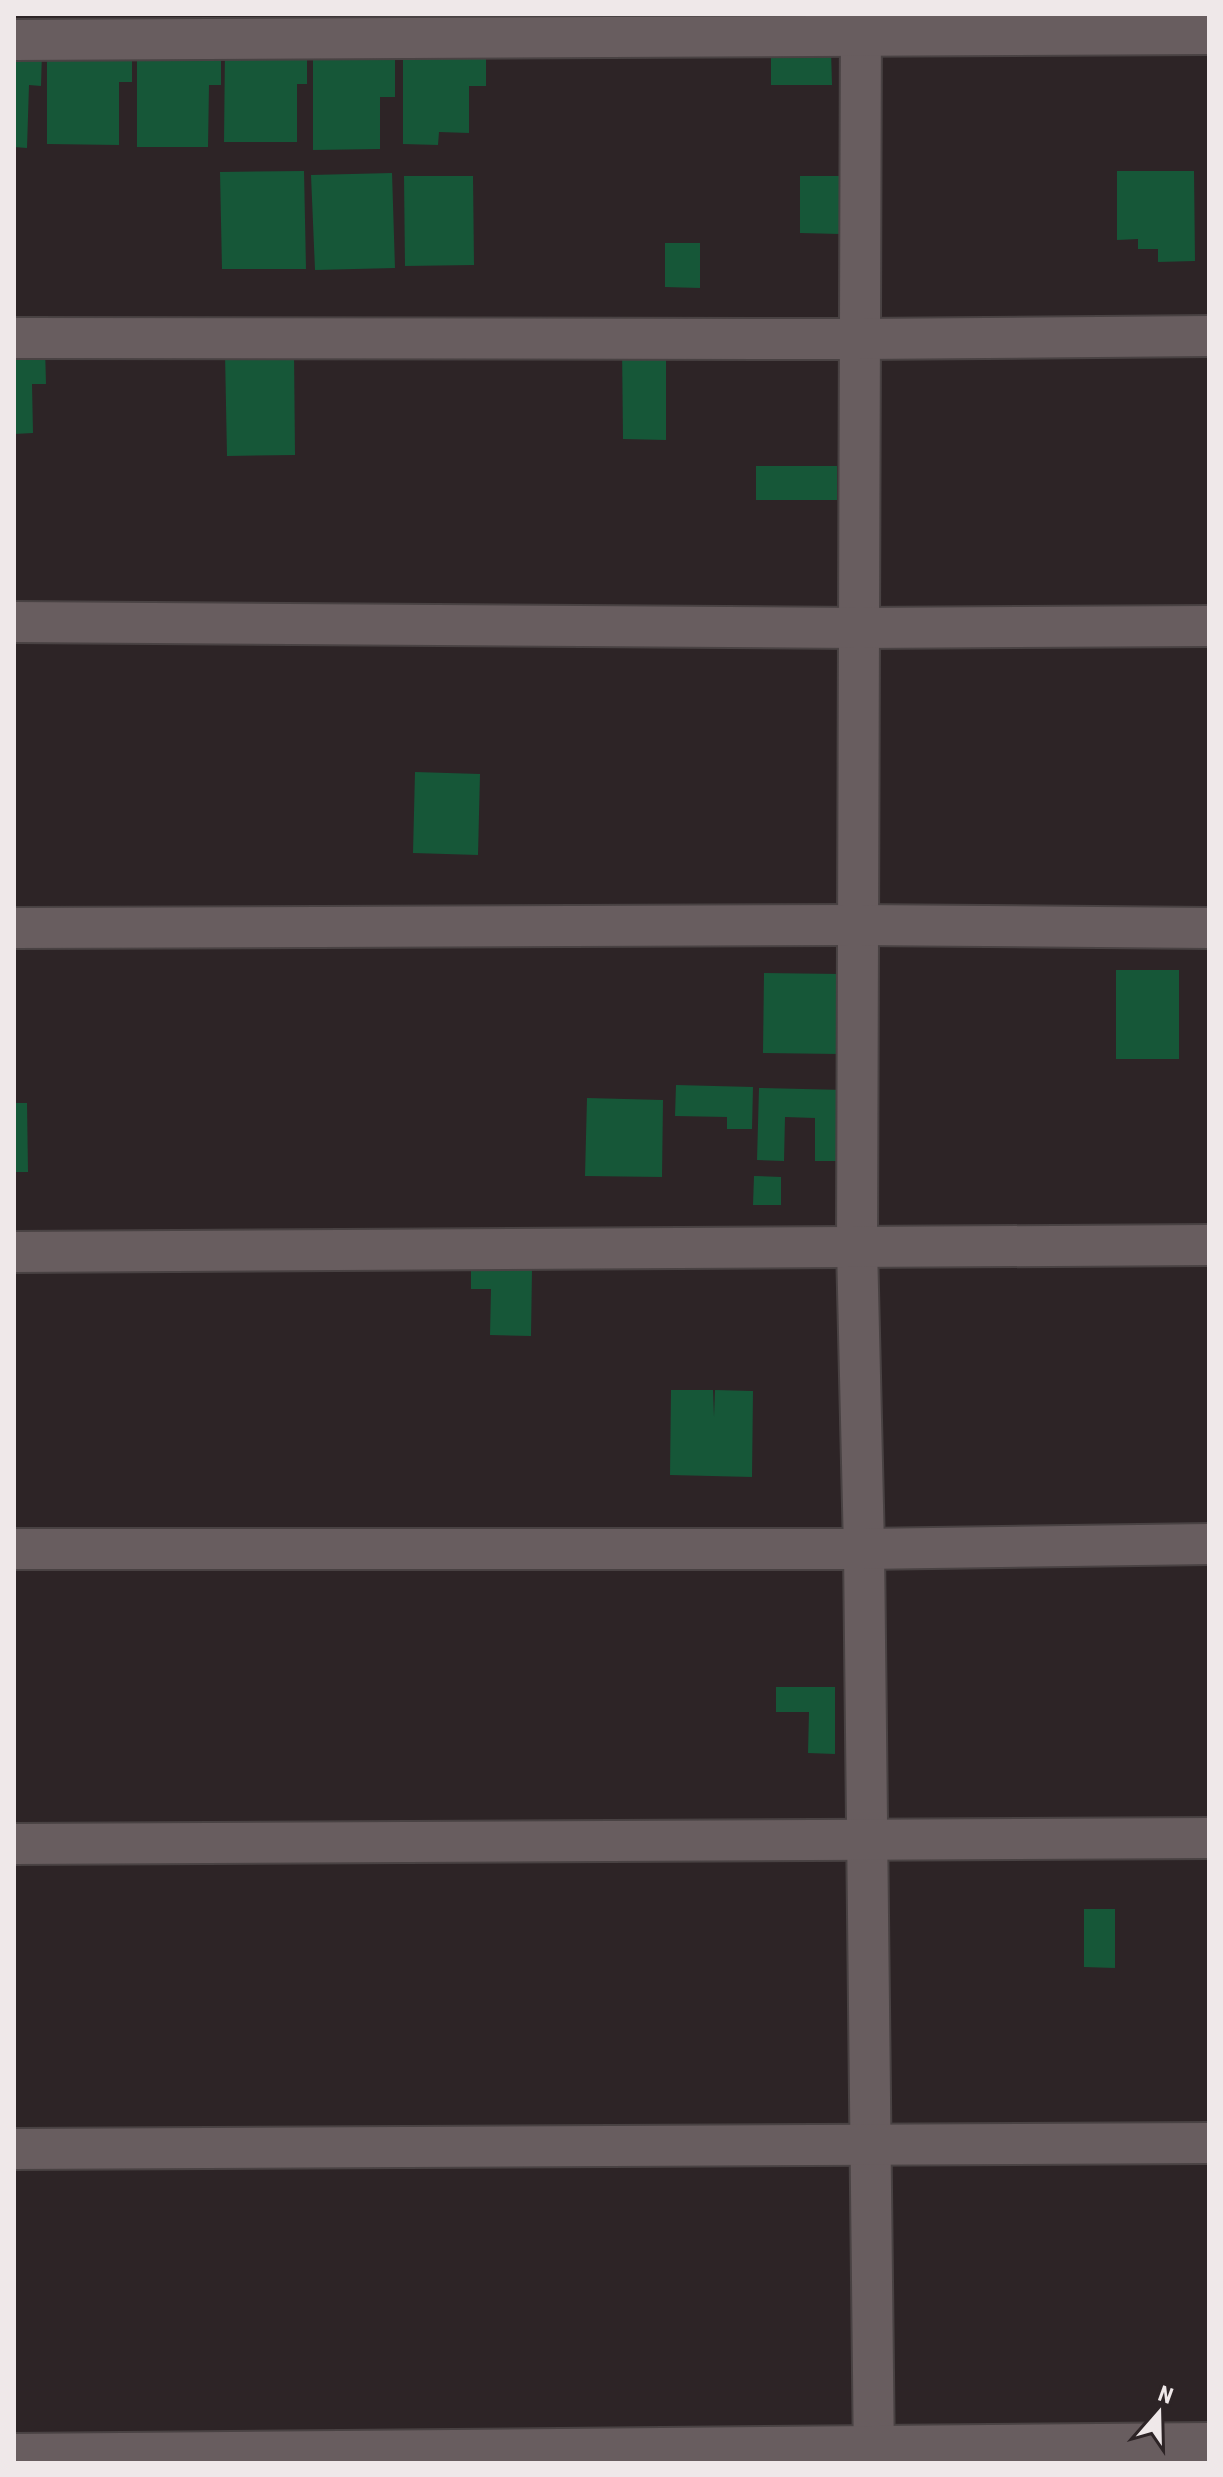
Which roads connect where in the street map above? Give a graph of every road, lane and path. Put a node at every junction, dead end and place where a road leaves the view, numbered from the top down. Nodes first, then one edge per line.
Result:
1 (861, 25) edge
2 (1209, 34) edge
3 (14, 40) edge
4 (1209, 336) edge
5 (14, 338) edge
6 (860, 339) junction
7 (14, 622) edge
8 (1209, 626) edge
9 (859, 628) junction
10 (858, 925) junction
11 (14, 928) edge
12 (1209, 928) edge
13 (1209, 1245) edge
14 (857, 1246) junction
15 (14, 1252) edge
16 (1209, 1544) edge
17 (14, 1549) edge
18 (864, 1549) junction
19 (1209, 1838) edge
20 (868, 1839) junction
21 (14, 1844) edge
22 (1209, 2143) edge
23 (871, 2144) junction
24 (14, 2149) edge
25 (1209, 2443) edge
26 (14, 2454) edge
27 (874, 2454) edge

1 - 2 street
1 - 3 street
1 - 6 street
4 - 6 street
5 - 6 street
6 - 9 street
7 - 9 street
8 - 9 street
9 - 10 street
10 - 11 street
10 - 12 street
10 - 14 street
13 - 14 street
14 - 15 street
14 - 18 street
16 - 18 street
17 - 18 street
18 - 20 street
19 - 20 street
20 - 21 street
20 - 23 street
22 - 23 street
23 - 24 street
23 - 27 street
25 - 27 street
26 - 27 street

